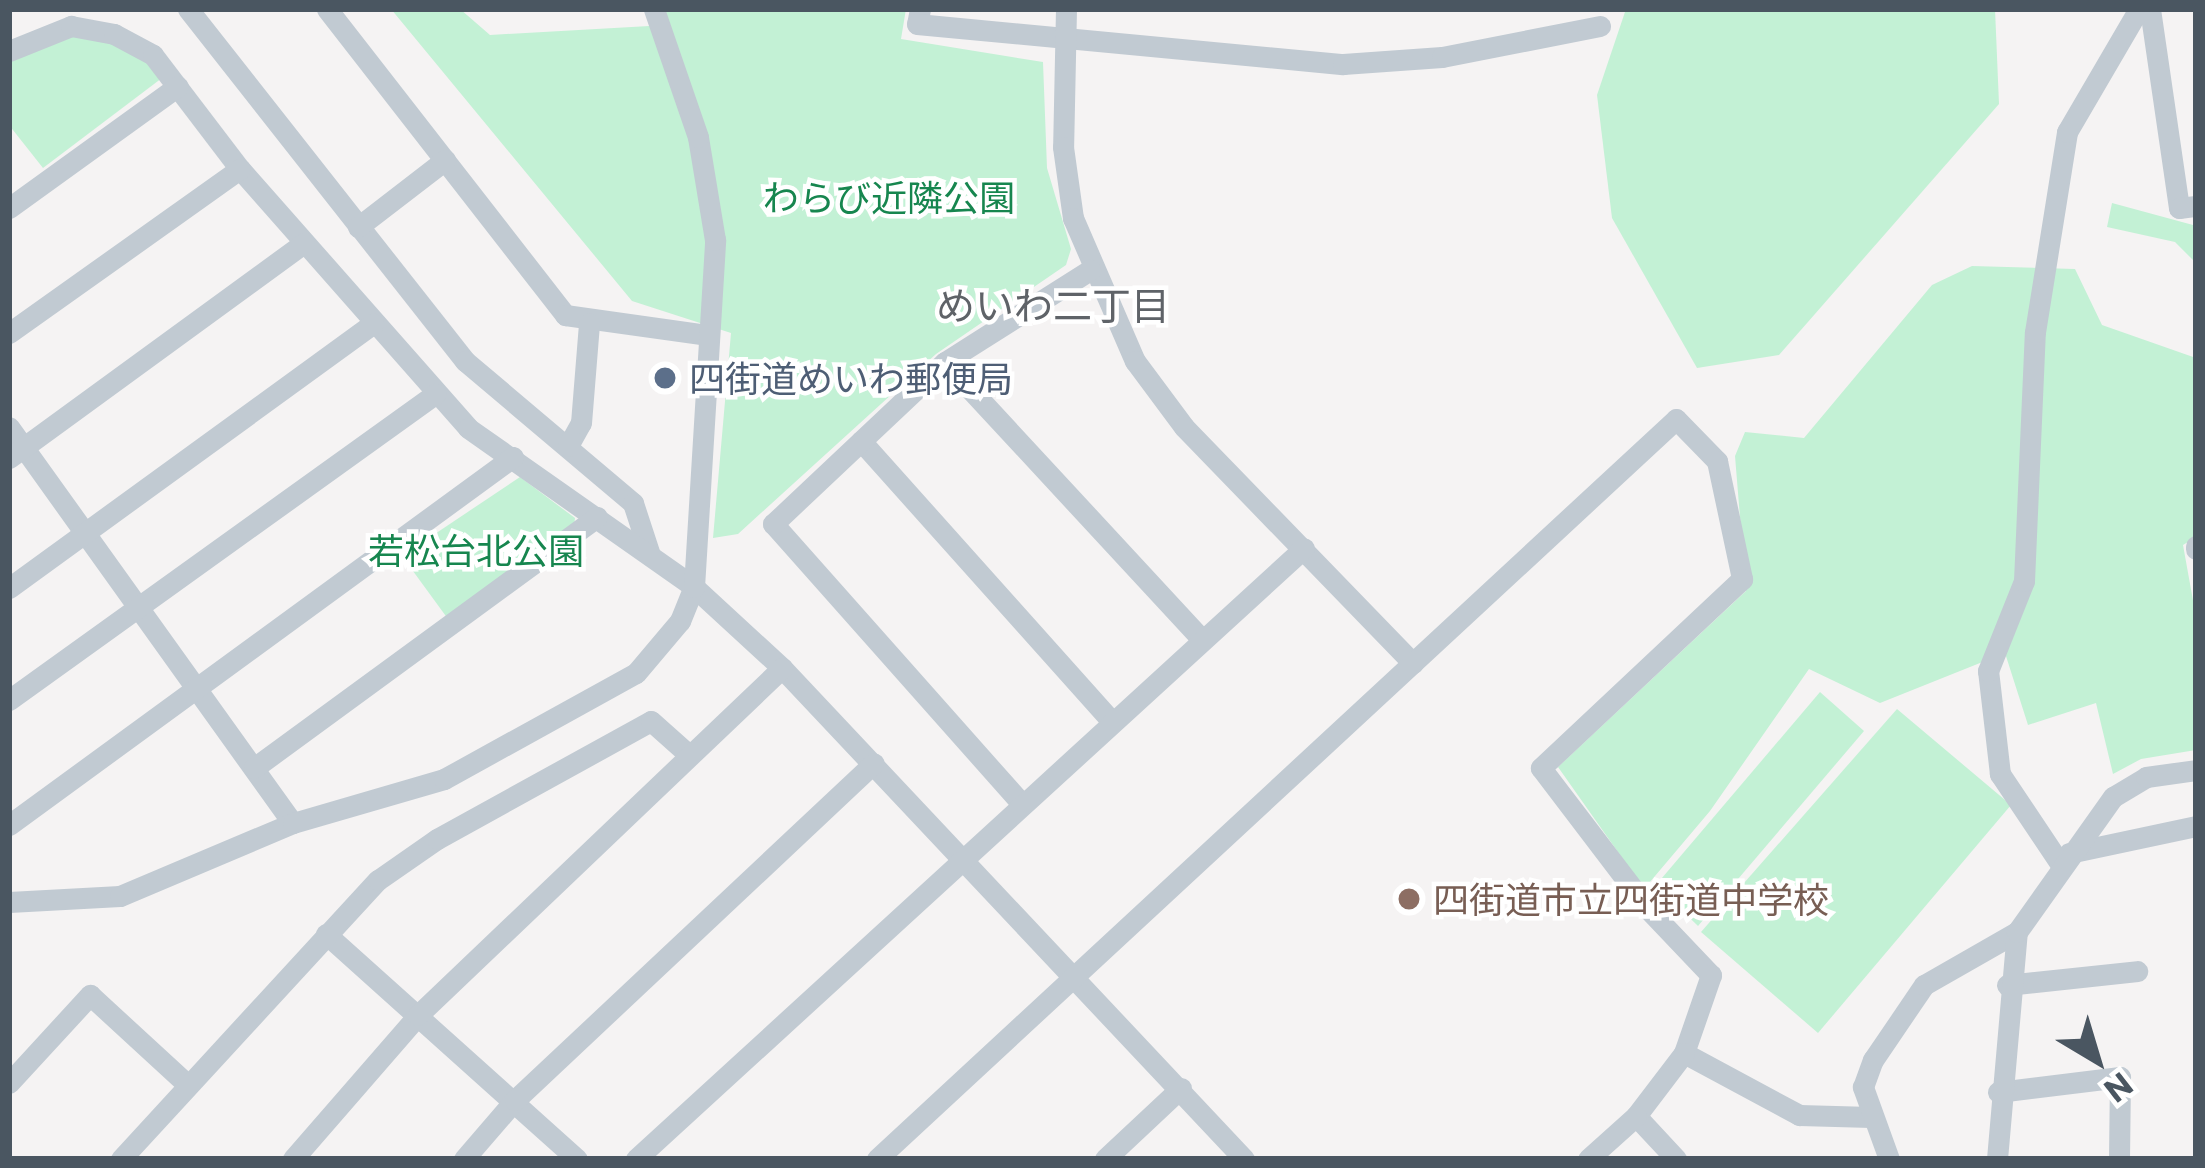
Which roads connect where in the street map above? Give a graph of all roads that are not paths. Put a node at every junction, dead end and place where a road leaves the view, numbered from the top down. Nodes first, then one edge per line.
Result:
1 (188, 9) edge
2 (327, 9) edge
3 (653, 9) edge
4 (920, 9) edge
5 (1066, 9) edge
6 (2139, 9) edge
7 (2150, 9) edge
8 (59, 19) edge
9 (1600, 26) dead end
10 (1060, 43) junction
11 (9, 51) edge
12 (178, 86) junction
13 (445, 160) junction
14 (240, 169) junction
15 (2196, 206) edge
16 (9, 208) edge
17 (358, 227) junction
18 (304, 243) junction
19 (1090, 270) junction
20 (589, 323) junction
21 (373, 324) junction
22 (9, 333) edge
23 (707, 335) junction
24 (945, 362) junction
25 (435, 394) junction
26 (9, 427) edge
27 (861, 441) junction
28 (568, 446) junction
29 (16, 453) edge
30 (513, 457) junction
31 (597, 517) junction
32 (85, 533) junction
33 (1304, 548) junction
34 (650, 555) junction
35 (694, 587) junction
36 (9, 588) edge
37 (139, 607) junction
38 (1202, 640) junction
39 (1413, 663) junction
40 (782, 668) junction
41 (197, 688) junction
42 (9, 700) edge
43 (1112, 722) junction
44 (688, 754) junction
45 (874, 763) junction
46 (254, 768) junction
47 (2196, 770) edge
48 (1022, 804) junction
49 (293, 823) junction
50 (9, 825) edge
51 (2196, 826) edge
52 (966, 856) junction
53 (2065, 859) junction
54 (9, 902) edge
55 (2017, 932) junction
56 (326, 934) junction
57 (2137, 971) dead end
58 (1072, 974) junction
59 (2007, 985) junction
60 (418, 1015) junction
61 (1684, 1053) junction
62 (9, 1083) edge
63 (188, 1085) junction
64 (1181, 1088) junction
65 (1999, 1092) junction
66 (515, 1100) junction
67 (1636, 1116) junction
68 (1871, 1118) junction
69 (121, 1159) edge
70 (293, 1159) edge
71 (464, 1159) edge
72 (577, 1159) edge
73 (636, 1159) edge
74 (877, 1159) edge
75 (1105, 1159) edge
76 (1244, 1159) edge
77 (1588, 1159) edge
78 (1676, 1159) edge
79 (1889, 1159) edge
80 (1997, 1159) edge
81 (2119, 1159) edge

1 - 17 street
2 - 13 street
3 - 23 street
4 - 10 street
5 - 10 street
6 - 53 street
7 - 15 street
8 - 11 street
8 - 12 street
9 - 10 street
10 - 19 street
12 - 14 street
12 - 16 street
13 - 17 street
13 - 20 street
14 - 18 street
14 - 22 street
17 - 28 street
18 - 21 street
18 - 29 street
19 - 24 street
19 - 33 street
20 - 23 street
20 - 28 street
21 - 25 street
21 - 32 street
23 - 35 street
24 - 27 street
24 - 38 street
25 - 30 street
25 - 37 street
26 - 29 street
27 - 43 street
27 - 48 street
28 - 34 street
29 - 32 street
30 - 31 street
30 - 41 street
31 - 34 street
31 - 46 street
32 - 36 street
32 - 37 street
33 - 38 street
33 - 39 street
34 - 35 street
35 - 40 street
35 - 49 street
37 - 41 street
37 - 42 street
38 - 43 street
39 - 58 street
39 - 61 street
40 - 44 street
40 - 45 street
41 - 46 street
41 - 50 street
43 - 48 street
44 - 56 street
44 - 60 street
45 - 52 street
45 - 66 street
46 - 49 street
47 - 53 street
48 - 52 street
49 - 54 street
51 - 53 street
52 - 58 street
52 - 73 street
53 - 55 street
55 - 59 street
55 - 68 street
56 - 60 street
56 - 63 street
57 - 59 street
58 - 64 street
58 - 74 street
59 - 65 street
60 - 66 street
60 - 70 street
61 - 67 street
61 - 68 street
62 - 63 street
63 - 69 street
64 - 75 street
64 - 76 street
65 - 80 street
65 - 81 street
66 - 71 street
66 - 72 street
67 - 77 street
67 - 78 street
68 - 79 street

